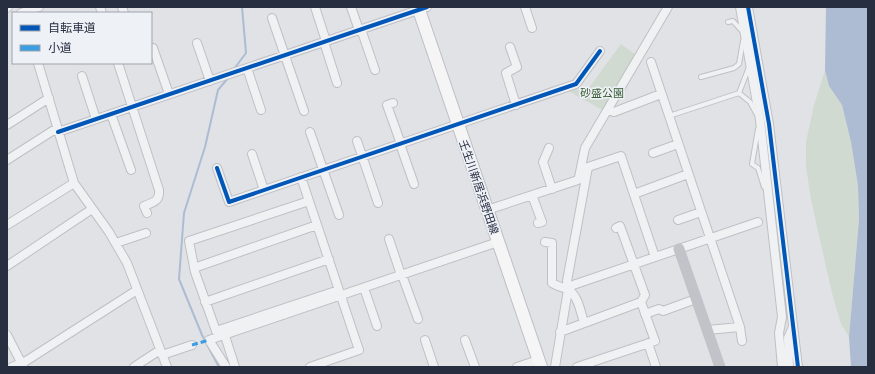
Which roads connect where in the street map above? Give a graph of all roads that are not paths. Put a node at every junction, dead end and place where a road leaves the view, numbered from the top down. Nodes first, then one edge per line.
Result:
1 (39, 7) edge
2 (315, 7) edge
3 (351, 7) edge
4 (525, 7) edge
5 (668, 7) edge
6 (734, 7) edge
7 (740, 7) edge
8 (748, 7) edge
9 (421, 8) edge
10 (23, 12) edge
11 (272, 18) dead end
12 (742, 20) junction
13 (728, 22) dead end
14 (532, 28) dead end
15 (360, 30) junction
16 (744, 33) junction
17 (325, 42) junction
18 (197, 43) dead end
19 (510, 47) dead end
20 (152, 48) edge
21 (600, 51) dead end
22 (285, 55) junction
23 (651, 62) dead end
24 (38, 64) edge
25 (118, 64) edge
26 (750, 64) junction
27 (247, 68) junction
28 (375, 70) dead end
29 (82, 76) dead end
30 (701, 77) dead end
31 (210, 81) junction
32 (337, 83) dead end
33 (738, 93) junction
34 (169, 94) junction
35 (661, 94) junction
36 (49, 98) junction
37 (393, 103) dead end
38 (516, 105) junction
39 (132, 107) junction
40 (261, 110) dead end
41 (304, 111) dead end
42 (610, 111) junction
43 (111, 114) junction
44 (668, 116) junction
45 (96, 119) junction
46 (760, 120) junction
47 (7, 125) edge
48 (458, 125) junction
49 (58, 130) junction
50 (310, 132) dead end
51 (357, 141) dead end
52 (400, 144) junction
53 (678, 144) junction
54 (549, 148) dead end
55 (654, 153) dead end
56 (252, 154) dead end
57 (363, 157) junction
58 (7, 160) edge
59 (217, 168) dead end
60 (130, 170) dead end
61 (324, 170) junction
62 (688, 174) junction
63 (301, 178) junction
64 (582, 178) junction
65 (74, 183) junction
66 (414, 184) dead end
67 (552, 189) junction
68 (264, 190) junction
69 (634, 194) junction
70 (532, 195) junction
71 (309, 201) junction
72 (378, 203) dead end
73 (770, 203) junction
74 (92, 209) junction
75 (487, 210) junction
76 (701, 212) junction
77 (147, 213) dead end
78 (339, 215) dead end
79 (678, 220) dead end
80 (758, 222) dead end
81 (538, 224) dead end
82 (7, 225) edge
83 (317, 225) junction
84 (616, 228) dead end
85 (146, 232) dead end
86 (710, 238) junction
87 (389, 239) dead end
88 (498, 242) junction
89 (545, 242) dead end
90 (116, 243) junction
91 (679, 249) junction
92 (655, 257) junction
93 (329, 259) junction
94 (633, 264) junction
95 (7, 266) edge
96 (194, 268) junction
97 (401, 275) junction
98 (364, 288) junction
99 (137, 290) junction
100 (568, 290) junction
101 (340, 293) junction
102 (696, 299) junction
103 (205, 302) junction
104 (642, 302) junction
105 (645, 314) junction
106 (418, 319) dead end
107 (584, 323) junction
108 (377, 326) dead end
109 (793, 326) junction
110 (740, 327) junction
111 (238, 328) junction
112 (707, 330) junction
113 (560, 332) junction
114 (7, 336) edge
115 (225, 336) junction
116 (425, 340) dead end
117 (465, 340) dead end
118 (742, 341) dead end
119 (648, 343) junction
120 (192, 345) dead end
121 (161, 352) junction
122 (539, 363) edge
123 (23, 365) edge
124 (12, 367) edge
125 (134, 367) edge
126 (167, 367) edge
127 (226, 367) edge
128 (235, 367) edge
129 (310, 367) edge
130 (434, 367) edge
131 (475, 367) edge
132 (517, 367) edge
133 (554, 367) edge
134 (577, 367) edge
135 (656, 367) edge
136 (720, 367) edge
137 (782, 367) edge
138 (789, 367) edge
139 (798, 367) edge

1 - 10 street
2 - 17 street
3 - 15 street
4 - 14 street
5 - 42 street
6 - 12 street
7 - 12 street
8 - 109 street
9 - 15 street
9 - 48 main road, 壬生川新居浜野田線
11 - 22 street
12 - 16 street
13 - 16 lane
15 - 17 street
15 - 28 street
16 - 26 street
16 - 30 lane
17 - 22 street
17 - 32 street
18 - 31 street
19 - 38 street
20 - 34 street
21 - 38 street
22 - 27 street
22 - 41 street
23 - 35 street
24 - 36 street
25 - 39 street
26 - 33 lane
26 - 46 street
27 - 31 street
27 - 40 street
29 - 45 street
31 - 34 street
33 - 44 lane
33 - 46 lane
34 - 39 street
35 - 42 street
35 - 44 street
36 - 47 street
36 - 49 street
37 - 52 street
38 - 48 street
39 - 43 street
39 - 77 street
42 - 64 street
43 - 45 street
43 - 60 street
44 - 53 street
45 - 49 street
46 - 73 street
46 - 73 lane
48 - 52 street
48 - 75 main road, 壬生川新居浜野田線
49 - 58 street
49 - 65 street
50 - 61 street
51 - 57 street
52 - 57 street
52 - 66 street
53 - 55 street
53 - 62 street
54 - 67 street
56 - 68 street
57 - 61 street
57 - 72 street
59 - 68 street
61 - 63 street
61 - 78 street
62 - 69 street
62 - 76 street
63 - 68 street
63 - 71 street
64 - 67 street
64 - 69 street
64 - 100 street
65 - 74 street
65 - 82 street
67 - 70 street
69 - 92 street
70 - 75 street
70 - 81 street
71 - 83 street
71 - 96 street
73 - 137 street
74 - 90 street
74 - 95 street
75 - 88 main road, 壬生川新居浜野田線
76 - 79 street
76 - 86 street
80 - 86 street
83 - 93 street
83 - 96 street
84 - 94 street
85 - 90 street
86 - 91 street
86 - 110 street
87 - 97 street
88 - 97 street
88 - 122 main road, 壬生川新居浜野田線
89 - 100 street
90 - 99 street
91 - 92 street
91 - 102 street
92 - 94 street
93 - 101 street
93 - 103 street
94 - 100 street
94 - 104 street
96 - 103 street
97 - 98 street
97 - 106 street
98 - 101 street
98 - 108 street
99 - 121 street
99 - 123 street
100 - 107 street
100 - 113 street
101 - 111 street
101 - 129 street
102 - 105 street
102 - 112 street
103 - 111 street
104 - 105 street
104 - 107 street
105 - 119 street
107 - 113 street
109 - 138 street
109 - 139 street
110 - 112 street
110 - 118 street
111 - 115 street
112 - 136 street
113 - 133 street
114 - 123 street
115 - 127 street
115 - 128 street
116 - 130 street
117 - 131 street
119 - 134 street
119 - 135 street
120 - 121 street
121 - 125 street
121 - 126 street
122 - 132 street
123 - 124 street

